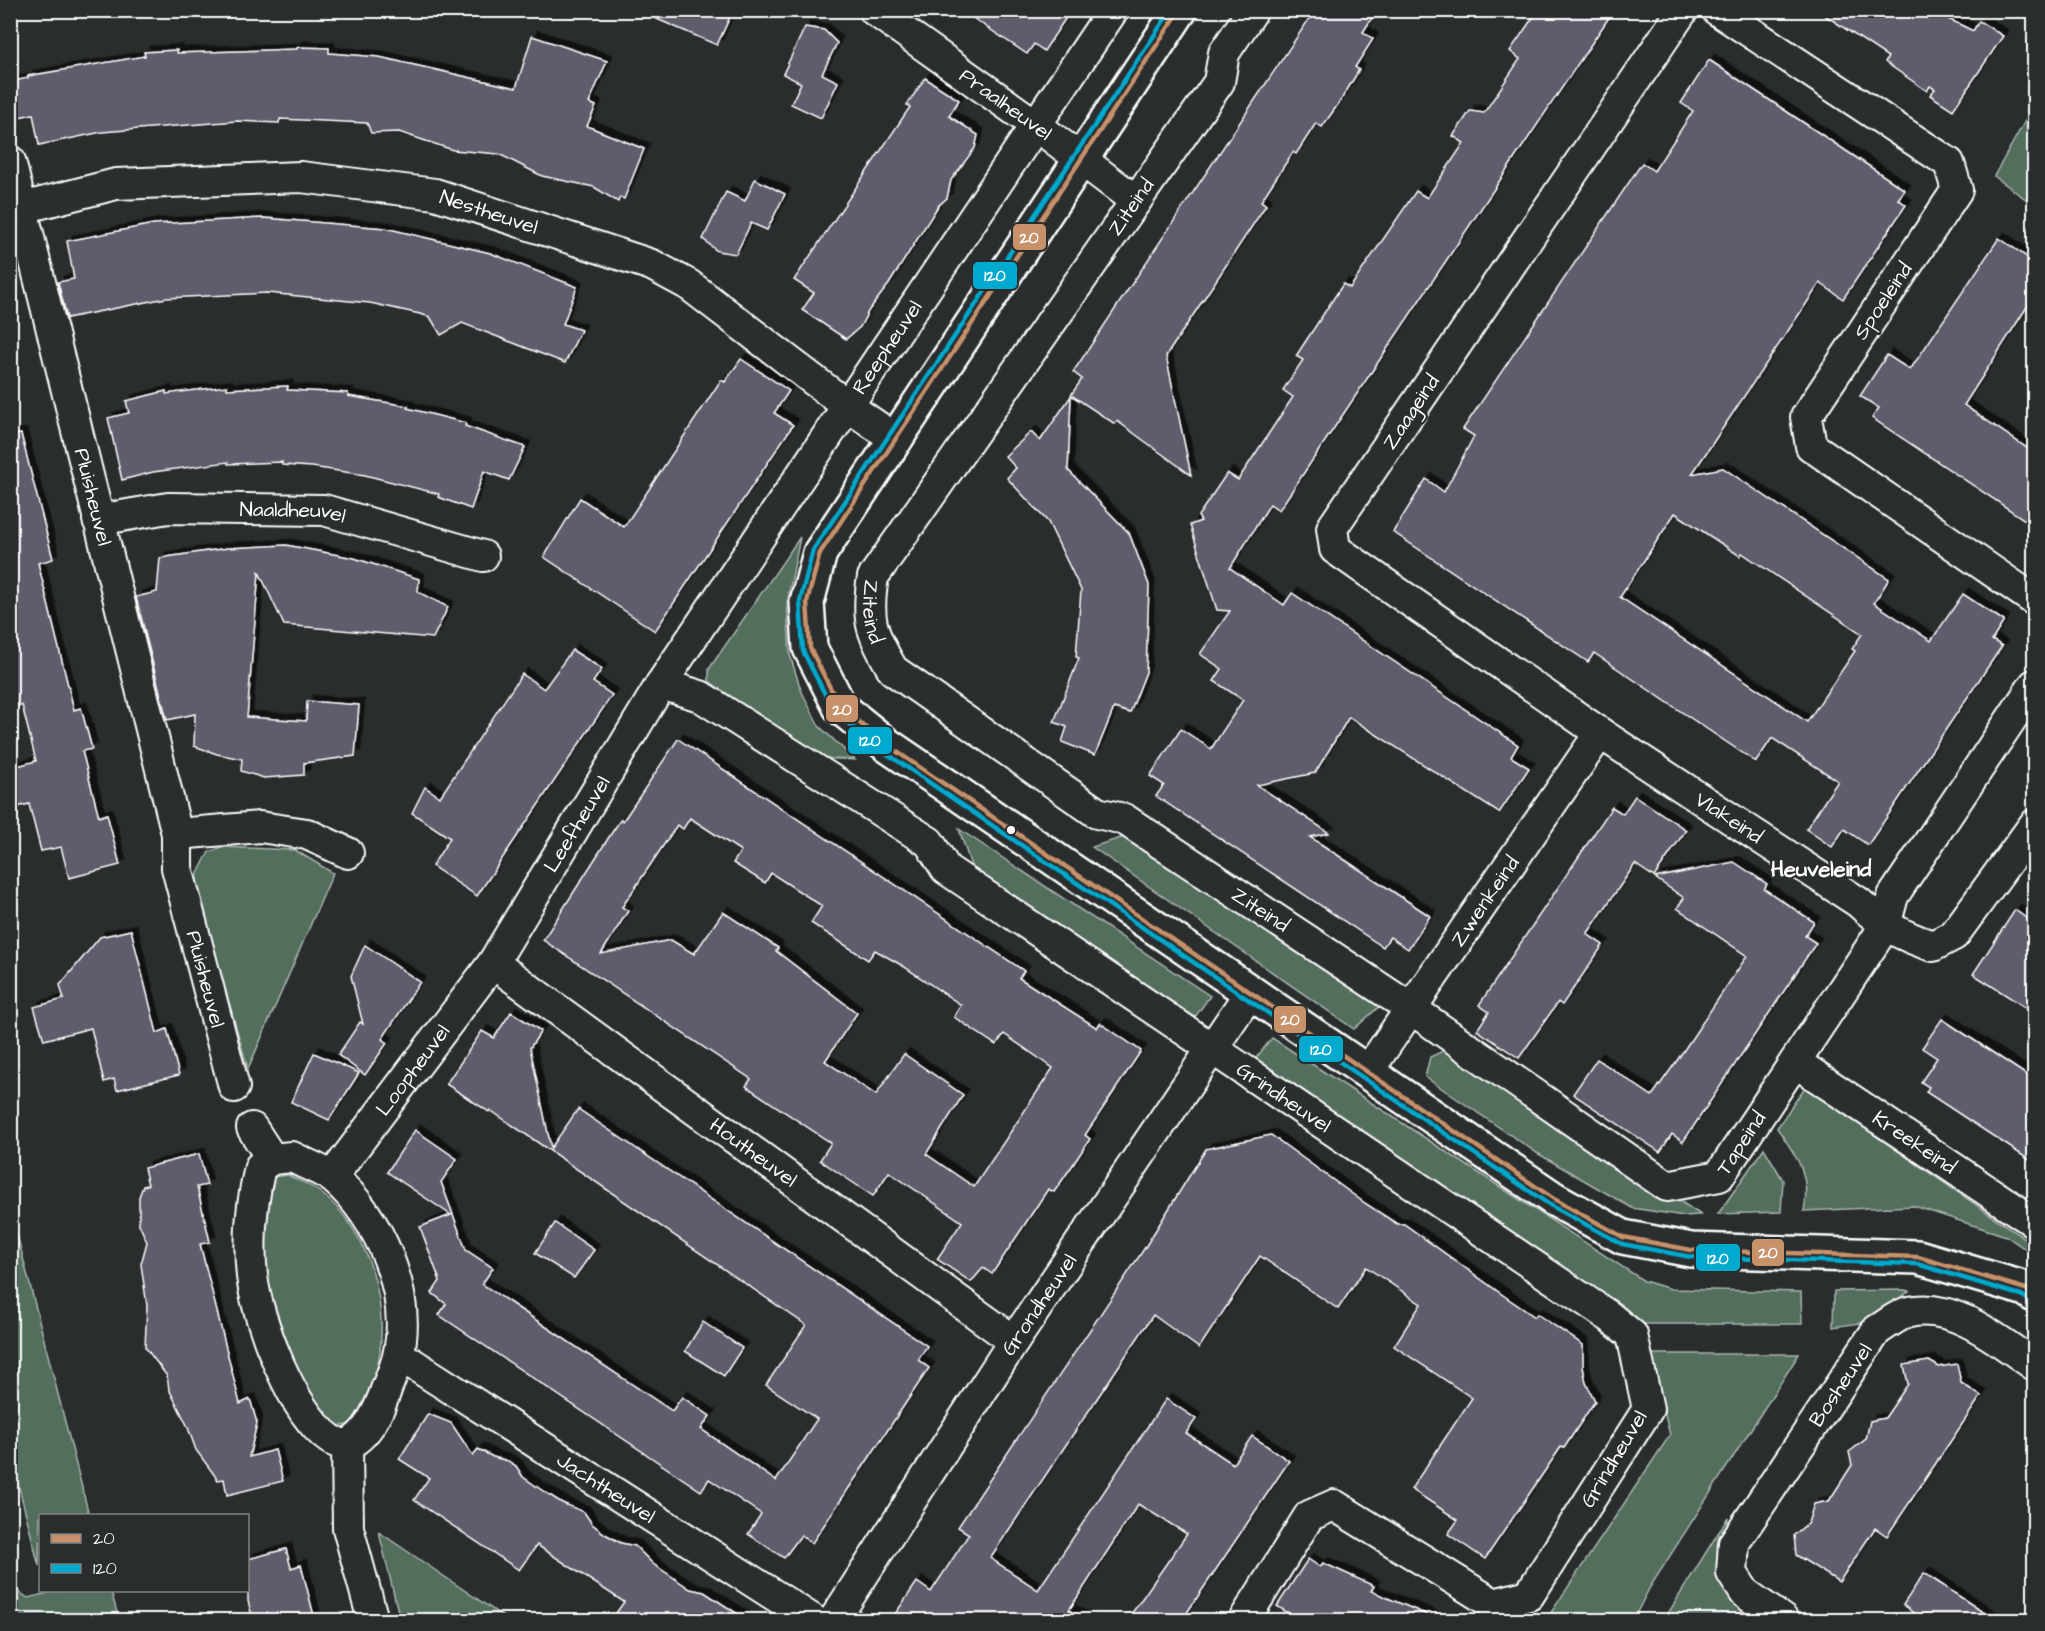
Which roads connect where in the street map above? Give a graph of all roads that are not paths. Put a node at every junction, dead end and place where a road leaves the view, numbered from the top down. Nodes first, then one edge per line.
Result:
1 (874, 10) edge
2 (1113, 10) edge
3 (1180, 10) edge
4 (1253, 10) edge
5 (1683, 10) edge
6 (1717, 10) edge
7 (1037, 126) junction
8 (1080, 160) junction
9 (10, 161) edge
10 (1136, 201) junction
11 (22, 208) junction
12 (849, 407) junction
13 (897, 440) junction
14 (98, 520) junction
15 (483, 556) dead end
16 (2034, 600) edge
17 (661, 684) junction
18 (2034, 686) edge
19 (1600, 733) junction
20 (2034, 825) edge
21 (177, 834) junction
22 (348, 853) dead end
23 (1885, 926) junction
24 (493, 963) junction
25 (1251, 991) junction
26 (1410, 1008) junction
27 (1212, 1048) junction
28 (1795, 1062) junction
29 (1368, 1071) junction
30 (234, 1086) dead end
31 (252, 1128) dead end
32 (272, 1159) junction
33 (332, 1177) junction
34 (2034, 1222) edge
35 (2034, 1295) edge
36 (1014, 1341) junction
37 (399, 1355) junction
38 (2034, 1365) edge
39 (347, 1445) junction
40 (374, 1620) edge
41 (813, 1620) edge
42 (834, 1620) edge
43 (1244, 1620) edge
44 (1783, 1620) edge

1 - 7 street, Praalheuvel
2 - 7 street, Reepheuvel
3 - 8 street
4 - 10 street, Ziteind
5 - 19 street, Zaageind
6 - 16 street, Spoeleind
7 - 8 street, Praalheuvel
7 - 12 street, Reepheuvel
8 - 10 street, Praalheuvel
8 - 13 street
9 - 11 street, Pluisheuvel
10 - 26 street, Ziteind
11 - 12 street, Nestheuvel
11 - 14 street, Pluisheuvel
12 - 13 street, Nestheuvel
12 - 17 street, Reepheuvel
13 - 25 street
14 - 15 street, Naaldheuvel
14 - 21 street, Pluisheuvel
17 - 24 street, Leefheuvel
17 - 27 street
18 - 23 street, Tapeind
19 - 23 street, Vlakeind
19 - 26 street, Zwenkeind
20 - 23 street
21 - 22 street
21 - 30 street, Pluisheuvel
23 - 28 street, Tapeind
24 - 33 street, Loopheuvel
24 - 36 street, Houtheuvel
25 - 27 street, Grondheuvel
25 - 29 street
26 - 28 street, Tapeind
26 - 29 street, Zwenkeind
27 - 36 street, Grondheuvel
27 - 43 street, Grindheuvel
28 - 34 street, Kreekeind
29 - 35 street
31 - 32 street
32 - 33 street
32 - 39 street
33 - 37 street
36 - 42 street, Grondheuvel
37 - 39 street
37 - 41 street, Jachtheuvel
38 - 44 street, Bosheuvel
39 - 40 street

